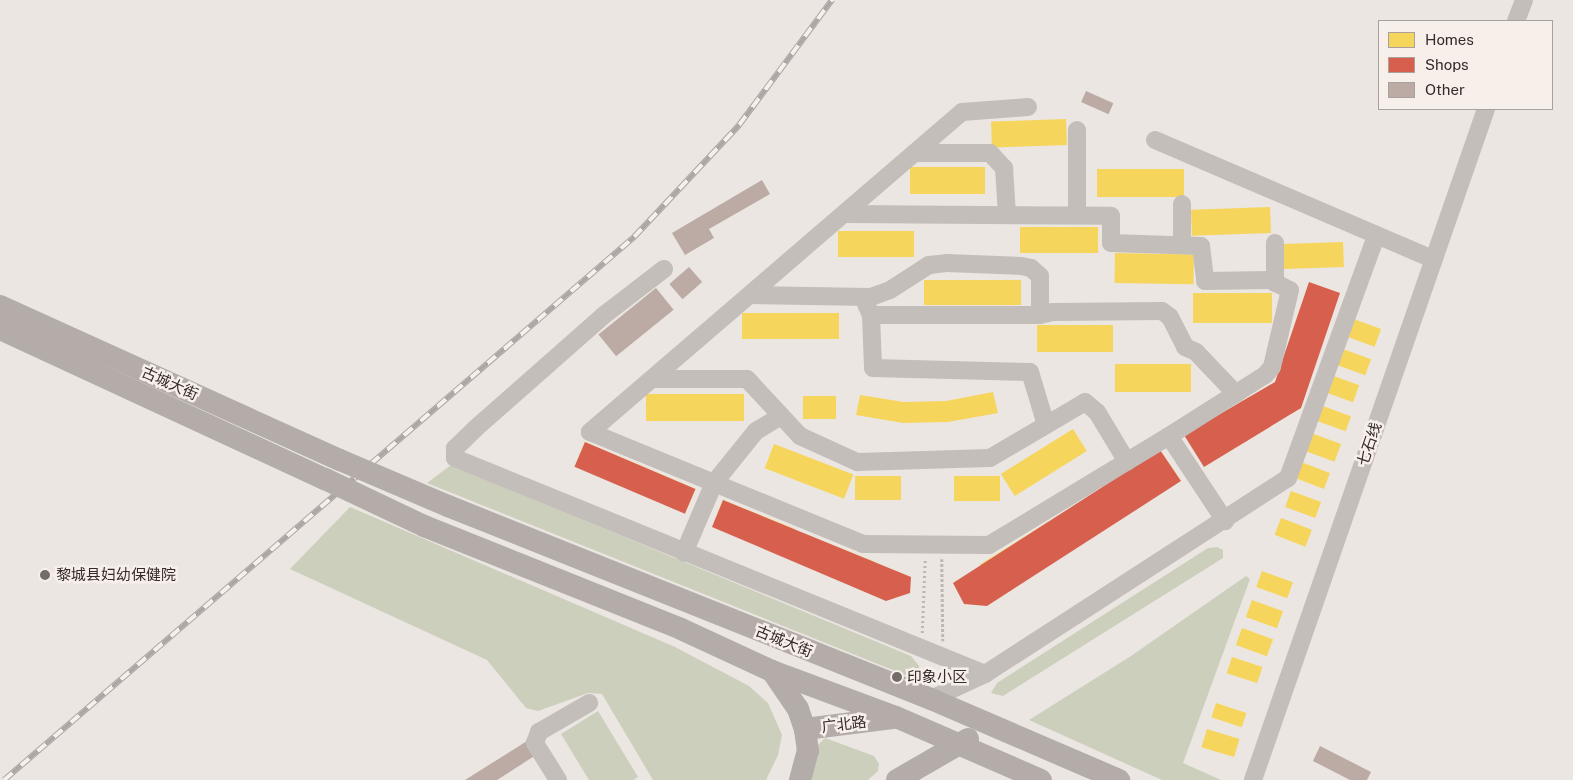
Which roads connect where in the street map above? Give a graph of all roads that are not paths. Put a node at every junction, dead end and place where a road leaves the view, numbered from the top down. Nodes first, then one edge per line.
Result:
1 (1524, 0) edge
2 (1516, 20) edge
3 (1028, 108) dead end
4 (1486, 110) edge
5 (1077, 130) dead end
6 (1155, 140) dead end
7 (915, 153) junction
8 (1182, 204) dead end
9 (846, 214) junction
10 (1007, 214) junction
11 (1077, 215) junction
12 (1376, 236) junction
13 (1276, 243) dead end
14 (1182, 245) junction
15 (1433, 259) junction
16 (664, 269) dead end
17 (1275, 283) junction
18 (751, 295) junction
19 (862, 297) junction
20 (0, 306) edge
21 (871, 315) junction
22 (1040, 315) junction
23 (0, 329) edge
24 (653, 379) junction
25 (1236, 394) junction
26 (781, 416) junction
27 (1046, 425) junction
28 (1169, 436) junction
29 (1126, 462) junction
30 (714, 483) junction
31 (1225, 522) junction
32 (684, 553) junction
33 (772, 671) junction
34 (985, 674) junction
35 (931, 699) junction
36 (588, 703) dead end
37 (896, 717) junction
38 (989, 724) junction
39 (805, 729) junction
40 (960, 745) junction
41 (558, 780) edge
42 (800, 780) edge
43 (897, 780) edge
44 (1041, 780) edge
45 (1119, 780) edge
46 (1253, 780) edge

1 - 2 street
3 - 7 street
4 - 15 street, 七石线
5 - 11 street
6 - 12 street
7 - 9 street
7 - 10 street
8 - 14 street
9 - 10 street
9 - 18 street
10 - 11 street
11 - 14 street
12 - 15 street
12 - 31 street
13 - 17 street
14 - 17 street
15 - 46 street, 七石线
16 - 32 street
17 - 25 street
18 - 19 street
18 - 24 street
19 - 21 street
19 - 22 street
20 - 35 main road, 古城大街, bridge
21 - 22 street
21 - 27 street
22 - 25 street
23 - 33 main road, 古城大街, bridge
24 - 26 street
24 - 30 street
25 - 28 street
26 - 27 street
26 - 30 street
27 - 29 street
28 - 29 street
28 - 31 street
29 - 30 street
30 - 32 street
31 - 34 street
32 - 34 street
33 - 37 main road, 古城大街
33 - 39 main road
34 - 35 street
35 - 37 main road, 广北路
35 - 38 main road, 古城大街
36 - 41 street
37 - 39 main road, 广北路
37 - 40 main road, 古城大街
38 - 40 main road
38 - 45 main road, 古城大街
39 - 42 main road, 广北路
40 - 43 main road
40 - 44 main road, 古城大街

